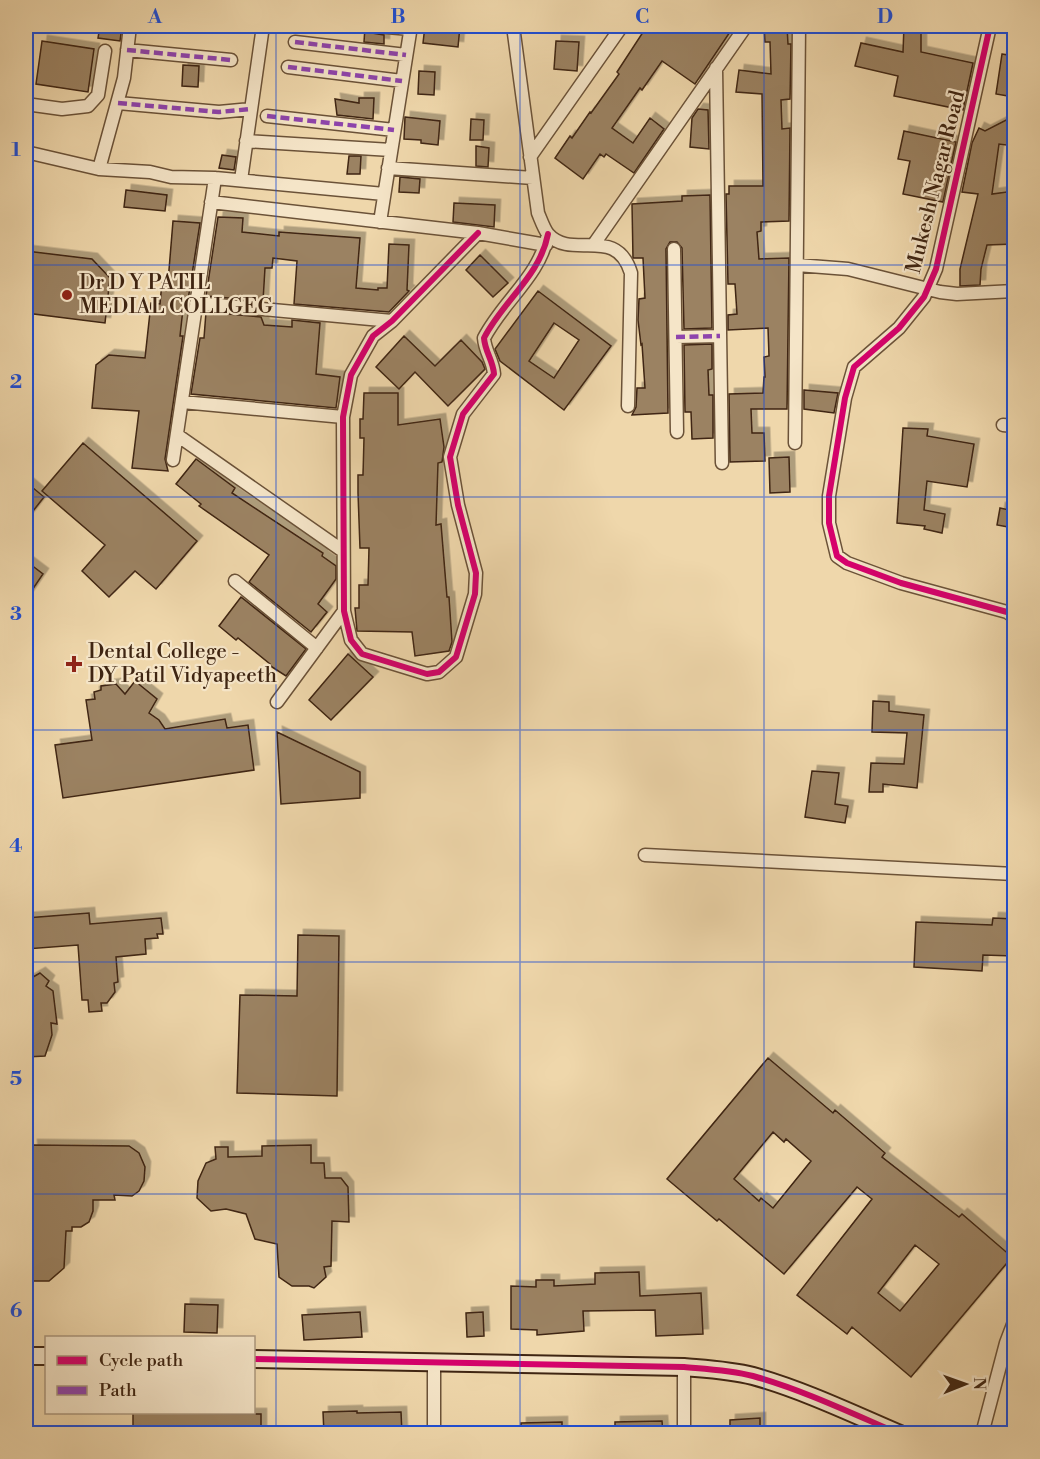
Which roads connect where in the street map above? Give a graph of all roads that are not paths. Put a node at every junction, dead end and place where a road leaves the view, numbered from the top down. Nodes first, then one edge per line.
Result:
1 (130, 26) edge
2 (263, 26) edge
3 (376, 26) edge
4 (513, 26) edge
5 (621, 26) edge
6 (746, 26) edge
7 (800, 26) edge
8 (990, 26) edge
9 (410, 27) edge
10 (295, 42) dead end
11 (127, 50) junction
12 (105, 51) dead end
13 (406, 55) junction
14 (231, 60) dead end
15 (288, 67) dead end
16 (716, 68) junction
17 (402, 81) junction
18 (118, 103) junction
19 (26, 104) edge
20 (251, 109) junction
21 (267, 116) dead end
22 (394, 130) junction
23 (246, 141) junction
24 (391, 150) junction
25 (26, 152) edge
26 (530, 157) junction
27 (388, 168) junction
28 (99, 169) junction
29 (215, 178) junction
30 (533, 178) junction
31 (241, 180) junction
32 (384, 195) junction
33 (211, 202) junction
34 (380, 222) junction
35 (478, 233) junction
36 (547, 239) junction
37 (594, 244) junction
38 (674, 249) dead end
39 (797, 265) junction
40 (927, 289) junction
41 (1014, 291) edge
42 (196, 303) junction
43 (392, 321) junction
44 (720, 336) junction
45 (676, 337) junction
46 (182, 402) junction
47 (628, 406) dead end
48 (344, 417) junction
49 (677, 432) dead end
50 (177, 435) junction
51 (795, 443) dead end
52 (173, 460) dead end
53 (722, 463) dead end
54 (343, 550) junction
55 (235, 581) dead end
56 (344, 611) junction
57 (1014, 617) edge
58 (317, 648) junction
59 (277, 702) dead end
60 (645, 855) dead end
61 (1014, 874) edge
62 (1014, 1322) edge
63 (26, 1356) edge
64 (45, 1356) edge
65 (255, 1359) edge
66 (434, 1363) junction
67 (684, 1368) junction
68 (434, 1434) edge
69 (684, 1434) edge
70 (900, 1434) edge
71 (982, 1434) edge

1 - 11 street
2 - 20 street
3 - 9 street
4 - 26 street
5 - 26 street
6 - 16 street
7 - 39 street
8 - 40 street, Mukesh Nagar Road
9 - 13 street
10 - 13 street
11 - 14 street
11 - 18 street
12 - 19 street
13 - 17 street
15 - 17 street
16 - 37 street
16 - 44 street
17 - 22 street
18 - 20 street
18 - 28 street
20 - 23 street
21 - 22 street
22 - 24 street
23 - 24 street
23 - 31 street
24 - 27 street
25 - 28 street
26 - 30 street
27 - 30 street
27 - 32 street
28 - 29 street
29 - 31 street
29 - 33 street
30 - 36 street
31 - 32 street
32 - 34 street
33 - 34 street
33 - 42 street
34 - 35 street
35 - 36 street
35 - 43 street
36 - 37 street
36 - 56 street
37 - 47 street
38 - 45 street
39 - 40 street
39 - 51 street
40 - 41 street
40 - 57 street, Mukesh Nagar Road
42 - 43 street
42 - 46 street
43 - 48 street
44 - 45 street
44 - 53 street
45 - 49 street
46 - 48 street
46 - 50 street
48 - 54 street
50 - 52 street
50 - 54 street
54 - 56 street
55 - 58 street
56 - 58 street
58 - 59 street
60 - 61 street
62 - 71 street
63 - 64 street
65 - 66 street
66 - 67 street
66 - 68 street
67 - 69 street
67 - 70 street

